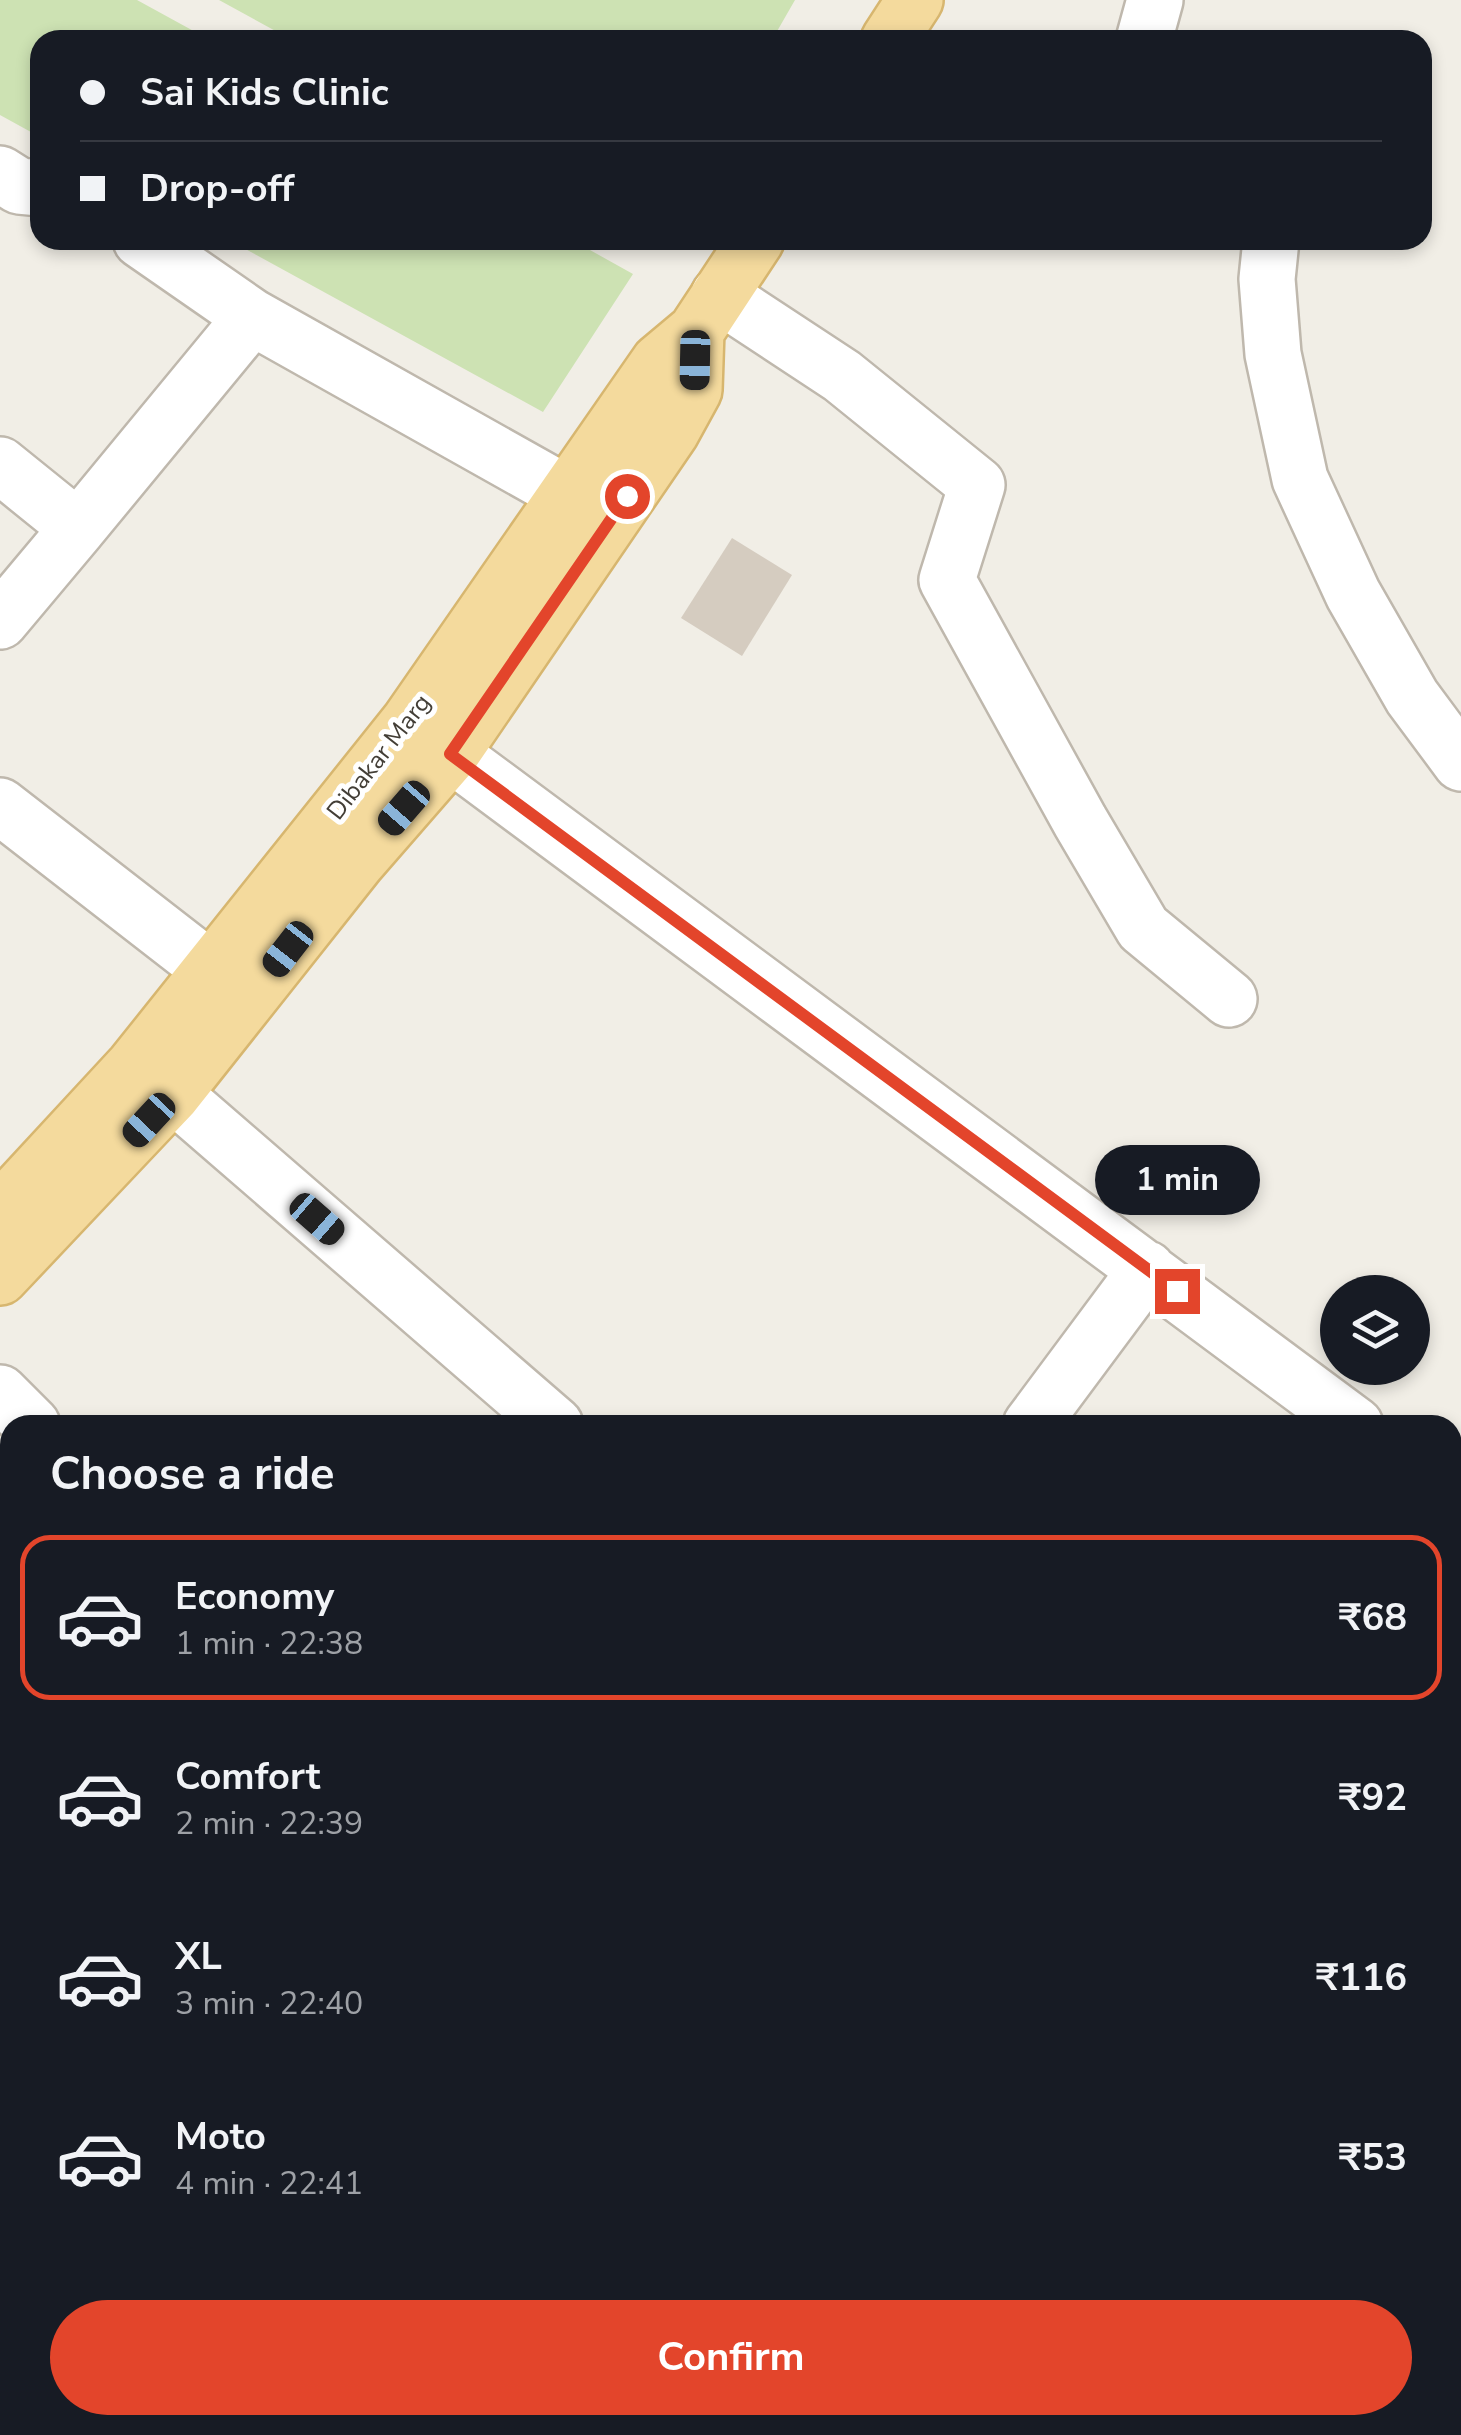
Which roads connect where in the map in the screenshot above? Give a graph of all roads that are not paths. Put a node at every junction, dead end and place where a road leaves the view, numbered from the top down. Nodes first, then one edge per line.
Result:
1 (915, 0) edge
2 (1155, 0) edge
3 (895, 30) edge
4 (1147, 30) edge
5 (155, 250) edge
6 (749, 250) edge
7 (1270, 250) edge
8 (708, 313) junction
9 (252, 317) junction
10 (0, 465) edge
11 (568, 495) junction
12 (78, 528) junction
13 (0, 621) edge
14 (450, 754) junction
15 (1461, 763) edge
16 (0, 806) edge
17 (210, 969) junction
18 (1229, 998) dead end
19 (172, 1094) junction
20 (0, 1211) edge
21 (1147, 1269) junction
22 (0, 1276) edge
23 (0, 1393) edge
24 (22, 1415) edge
25 (542, 1415) edge
26 (1038, 1415) edge
27 (1342, 1415) edge

1 - 3 main road
2 - 4 street
5 - 9 street
6 - 8 main road, Dibakar Marg
7 - 15 street
8 - 11 main road, Dibakar Marg
8 - 14 main road, Dibakar Marg
8 - 18 street
9 - 11 street
9 - 12 street
10 - 12 street
11 - 17 main road, Dibakar Marg
12 - 13 street
14 - 19 main road, Dibakar Marg
14 - 21 street
16 - 17 street
17 - 20 main road, Dibakar Marg
19 - 22 main road, Dibakar Marg
19 - 25 street
21 - 26 street
21 - 27 street
23 - 24 street

